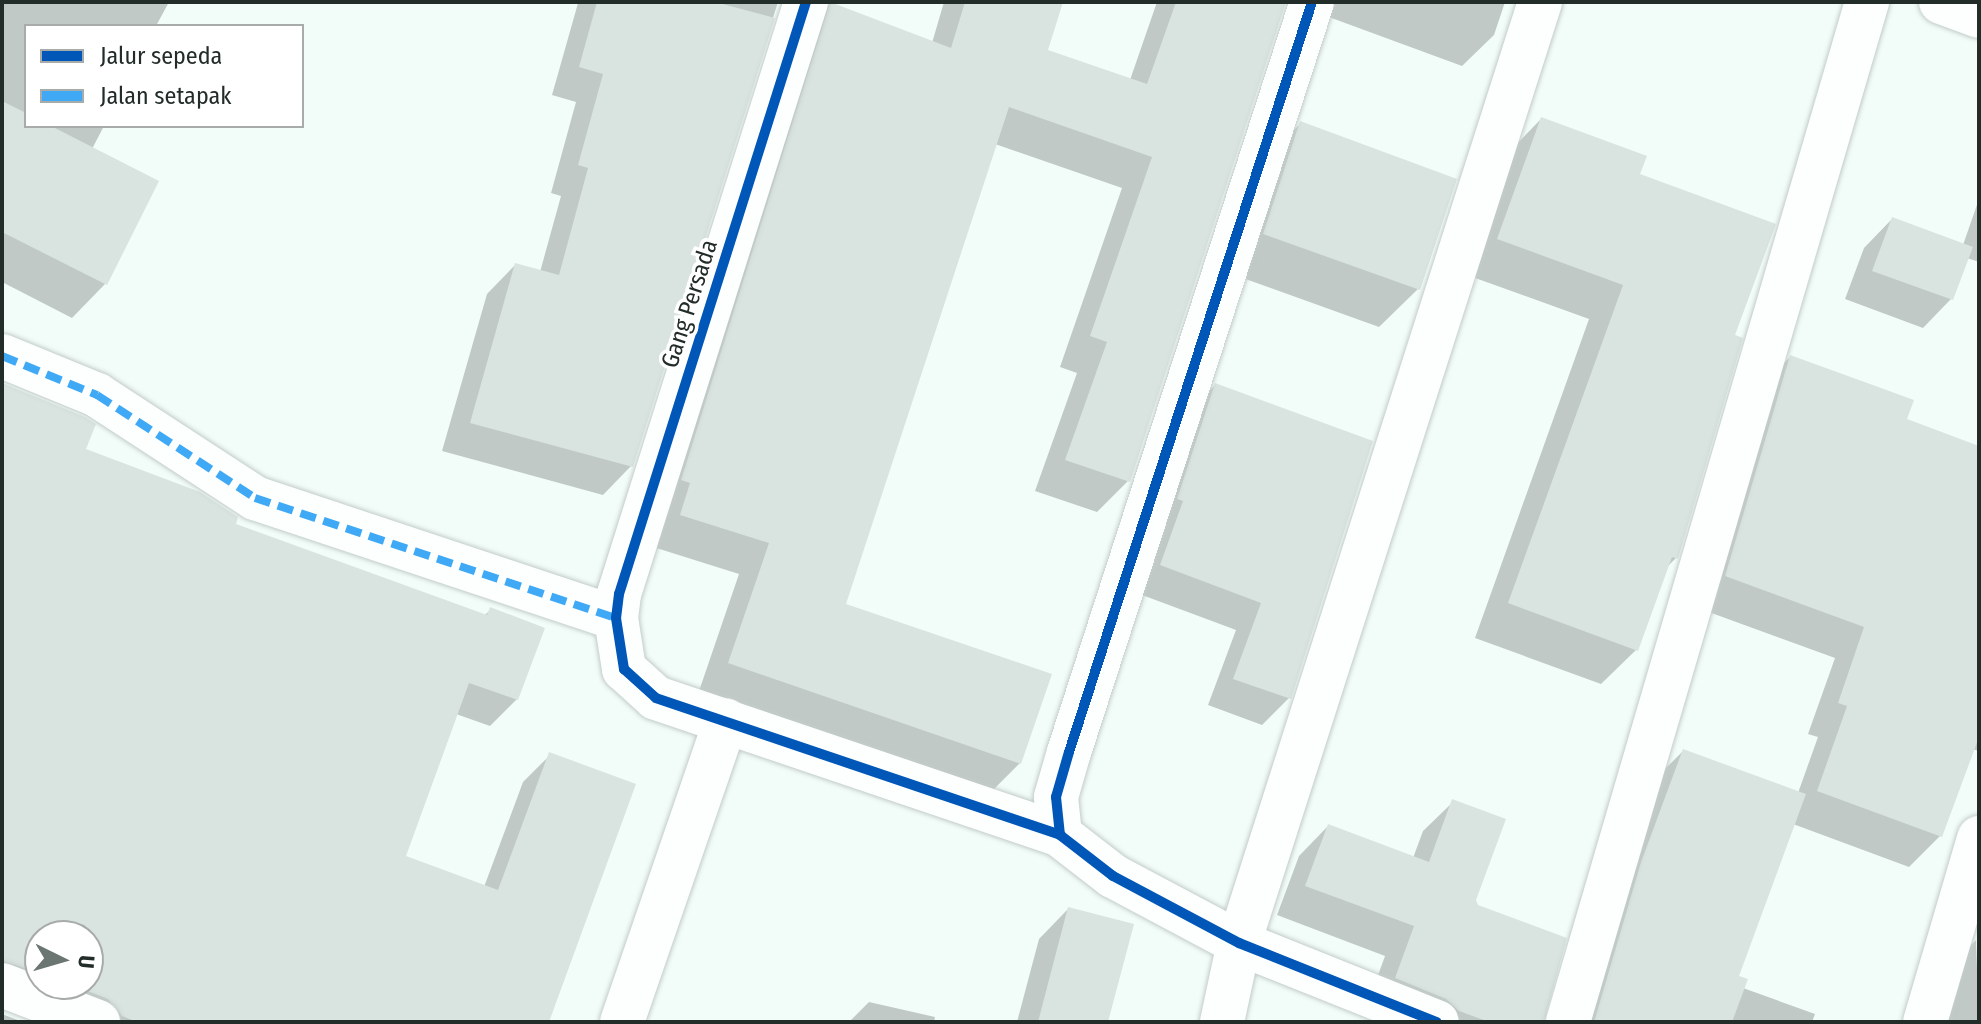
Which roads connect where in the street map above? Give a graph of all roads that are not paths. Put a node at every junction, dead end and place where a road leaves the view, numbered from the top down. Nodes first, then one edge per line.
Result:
1 (806, 2) edge
2 (1312, 2) edge
3 (1540, 2) edge
4 (1867, 2) edge
5 (1941, 2) edge
6 (1979, 16) edge
7 (2, 356) edge
8 (616, 618) junction
9 (726, 720) junction
10 (1060, 835) junction
11 (1979, 838) edge
12 (1239, 943) junction
13 (2, 985) edge
14 (86, 1020) edge
15 (622, 1022) edge
16 (1222, 1022) edge
17 (1437, 1022) edge
18 (1568, 1022) edge
19 (1925, 1022) edge

1 - 8 street, Gang Persada
2 - 10 street
3 - 12 street
4 - 18 street
5 - 6 street
7 - 8 street
8 - 9 street
9 - 10 street
9 - 15 street
10 - 12 street
11 - 19 street
12 - 16 street
12 - 17 street
13 - 14 street

